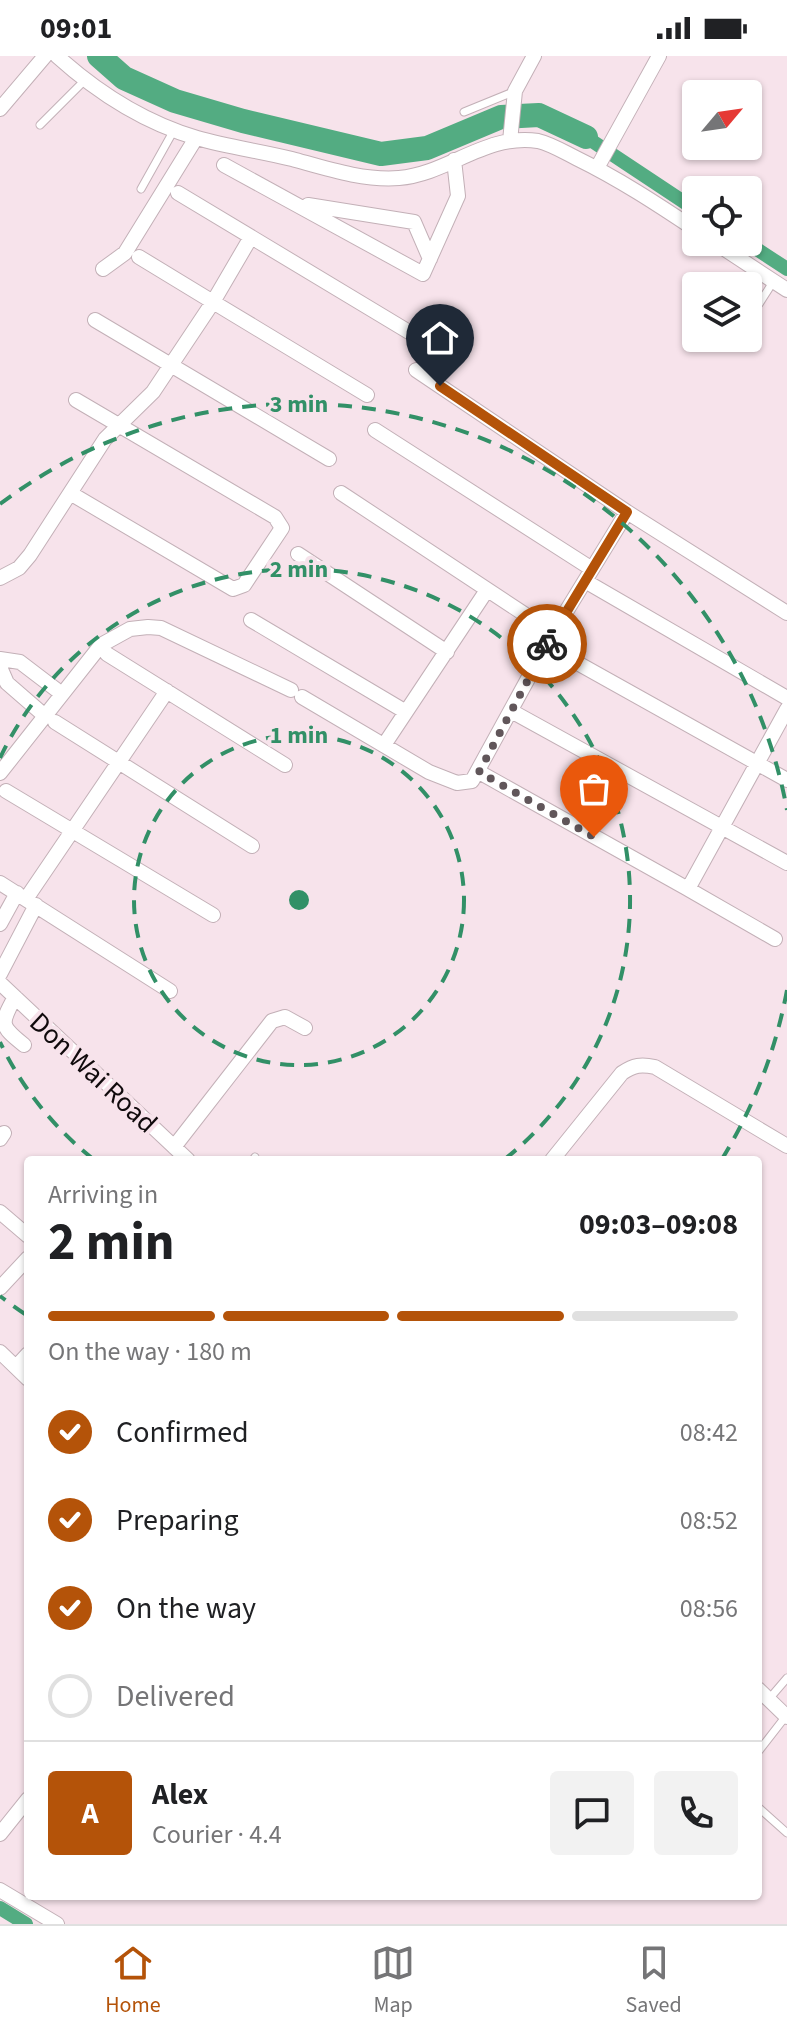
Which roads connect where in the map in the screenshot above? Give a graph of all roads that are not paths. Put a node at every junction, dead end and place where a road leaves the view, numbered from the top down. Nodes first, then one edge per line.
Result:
1 (45, 56) edge
2 (57, 56) edge
3 (534, 56) edge
4 (659, 56) edge
5 (84, 81) junction
6 (515, 91) junction
7 (0, 109) edge
8 (464, 112) dead end
9 (40, 125) dead end
10 (174, 130) junction
11 (510, 136) junction
12 (196, 138) junction
13 (454, 160) junction
14 (224, 165) dead end
15 (599, 165) junction
16 (141, 189) dead end
17 (178, 193) dead end
18 (296, 203) junction
19 (682, 221) edge
20 (251, 237) junction
21 (736, 256) edge
22 (139, 257) dead end
23 (430, 259) junction
24 (103, 269) dead end
25 (783, 286) edge
26 (213, 302) junction
27 (762, 302) edge
28 (95, 320) dead end
29 (409, 332) dead end
30 (172, 366) junction
31 (416, 370) dead end
32 (367, 395) dead end
33 (76, 400) dead end
34 (118, 427) junction
35 (375, 430) dead end
36 (329, 459) dead end
37 (70, 493) junction
38 (341, 493) dead end
39 (627, 512) junction
40 (298, 554) dead end
41 (588, 575) junction
42 (0, 578) edge
43 (487, 590) junction
44 (787, 613) edge
45 (251, 620) dead end
46 (550, 640) junction
47 (447, 652) junction
48 (107, 654) dead end
49 (0, 659) edge
50 (0, 667) edge
51 (167, 691) junction
52 (62, 694) junction
53 (787, 698) edge
54 (787, 709) edge
55 (511, 711) junction
56 (406, 712) junction
57 (50, 719) junction
58 (384, 745) junction
59 (118, 762) junction
60 (756, 764) junction
61 (285, 765) dead end
62 (479, 772) junction
63 (0, 773) edge
64 (787, 780) edge
65 (6, 791) dead end
66 (722, 827) junction
67 (72, 831) junction
68 (252, 846) dead end
69 (787, 863) edge
70 (0, 883) edge
71 (688, 889) junction
72 (26, 899) junction
73 (213, 915) dead end
74 (0, 924) edge
75 (775, 939) dead end
76 (0, 974) edge
77 (0, 983) edge
78 (170, 991) dead end
79 (15, 997) junction
80 (305, 1028) dead end
81 (24, 1045) dead end
82 (787, 1146) edge
83 (174, 1147) junction
84 (184, 1156) edge
85 (555, 1156) edge
86 (0, 1212) edge
87 (24, 1236) edge
88 (24, 1262) edge
89 (0, 1288) edge
90 (0, 1352) edge
91 (24, 1358) edge
92 (16, 1367) junction
93 (24, 1375) edge
94 (787, 1678) edge
95 (763, 1694) edge
96 (786, 1717) edge
97 (762, 1747) edge
98 (24, 1804) edge
99 (762, 1811) edge
100 (787, 1833) edge
101 (0, 1834) edge
102 (0, 1890) edge
103 (57, 1924) edge

1 - 7 street
2 - 5 street
3 - 6 street
4 - 15 street
5 - 9 lane
5 - 10 street
6 - 8 lane
6 - 11 street
10 - 12 street
10 - 16 lane
11 - 13 street
11 - 15 street
12 - 13 street
12 - 24 street
13 - 23 street
14 - 18 street
15 - 19 street
17 - 20 street
18 - 23 street
18 - 23 street
20 - 26 street
20 - 29 street
21 - 25 street
22 - 26 street
25 - 27 lane
26 - 30 street
26 - 32 street
28 - 30 street
30 - 34 street
30 - 36 street
31 - 39 street
33 - 34 street
34 - 37 street
34 - 37 street
35 - 41 street
37 - 42 street
38 - 43 street
39 - 41 street
39 - 44 street
40 - 47 street
41 - 46 street
41 - 53 street
43 - 46 street
43 - 47 street
45 - 56 street
46 - 55 street
46 - 60 street
47 - 56 street
48 - 51 street
49 - 52 street
50 - 57 street
51 - 59 street
51 - 61 street
52 - 57 street
52 - 58 street
54 - 60 street
55 - 62 street
55 - 66 street
56 - 58 street
57 - 59 street
57 - 63 street
58 - 62 street
59 - 67 street
59 - 68 street
60 - 64 street
60 - 66 street
62 - 71 street
65 - 67 street
66 - 69 street
66 - 71 street
67 - 72 street
67 - 73 street
70 - 72 street
71 - 75 street
72 - 74 street
72 - 76 street
72 - 78 street
77 - 79 street, Don Wai Road
79 - 81 street
79 - 83 street, Don Wai Road
80 - 83 street
82 - 85 street
83 - 84 street, Don Wai Road
86 - 87 street
88 - 89 street
90 - 92 street
91 - 92 street
92 - 93 street
94 - 95 lane
95 - 96 street
96 - 97 lane
98 - 101 street
99 - 100 lane
102 - 103 street

